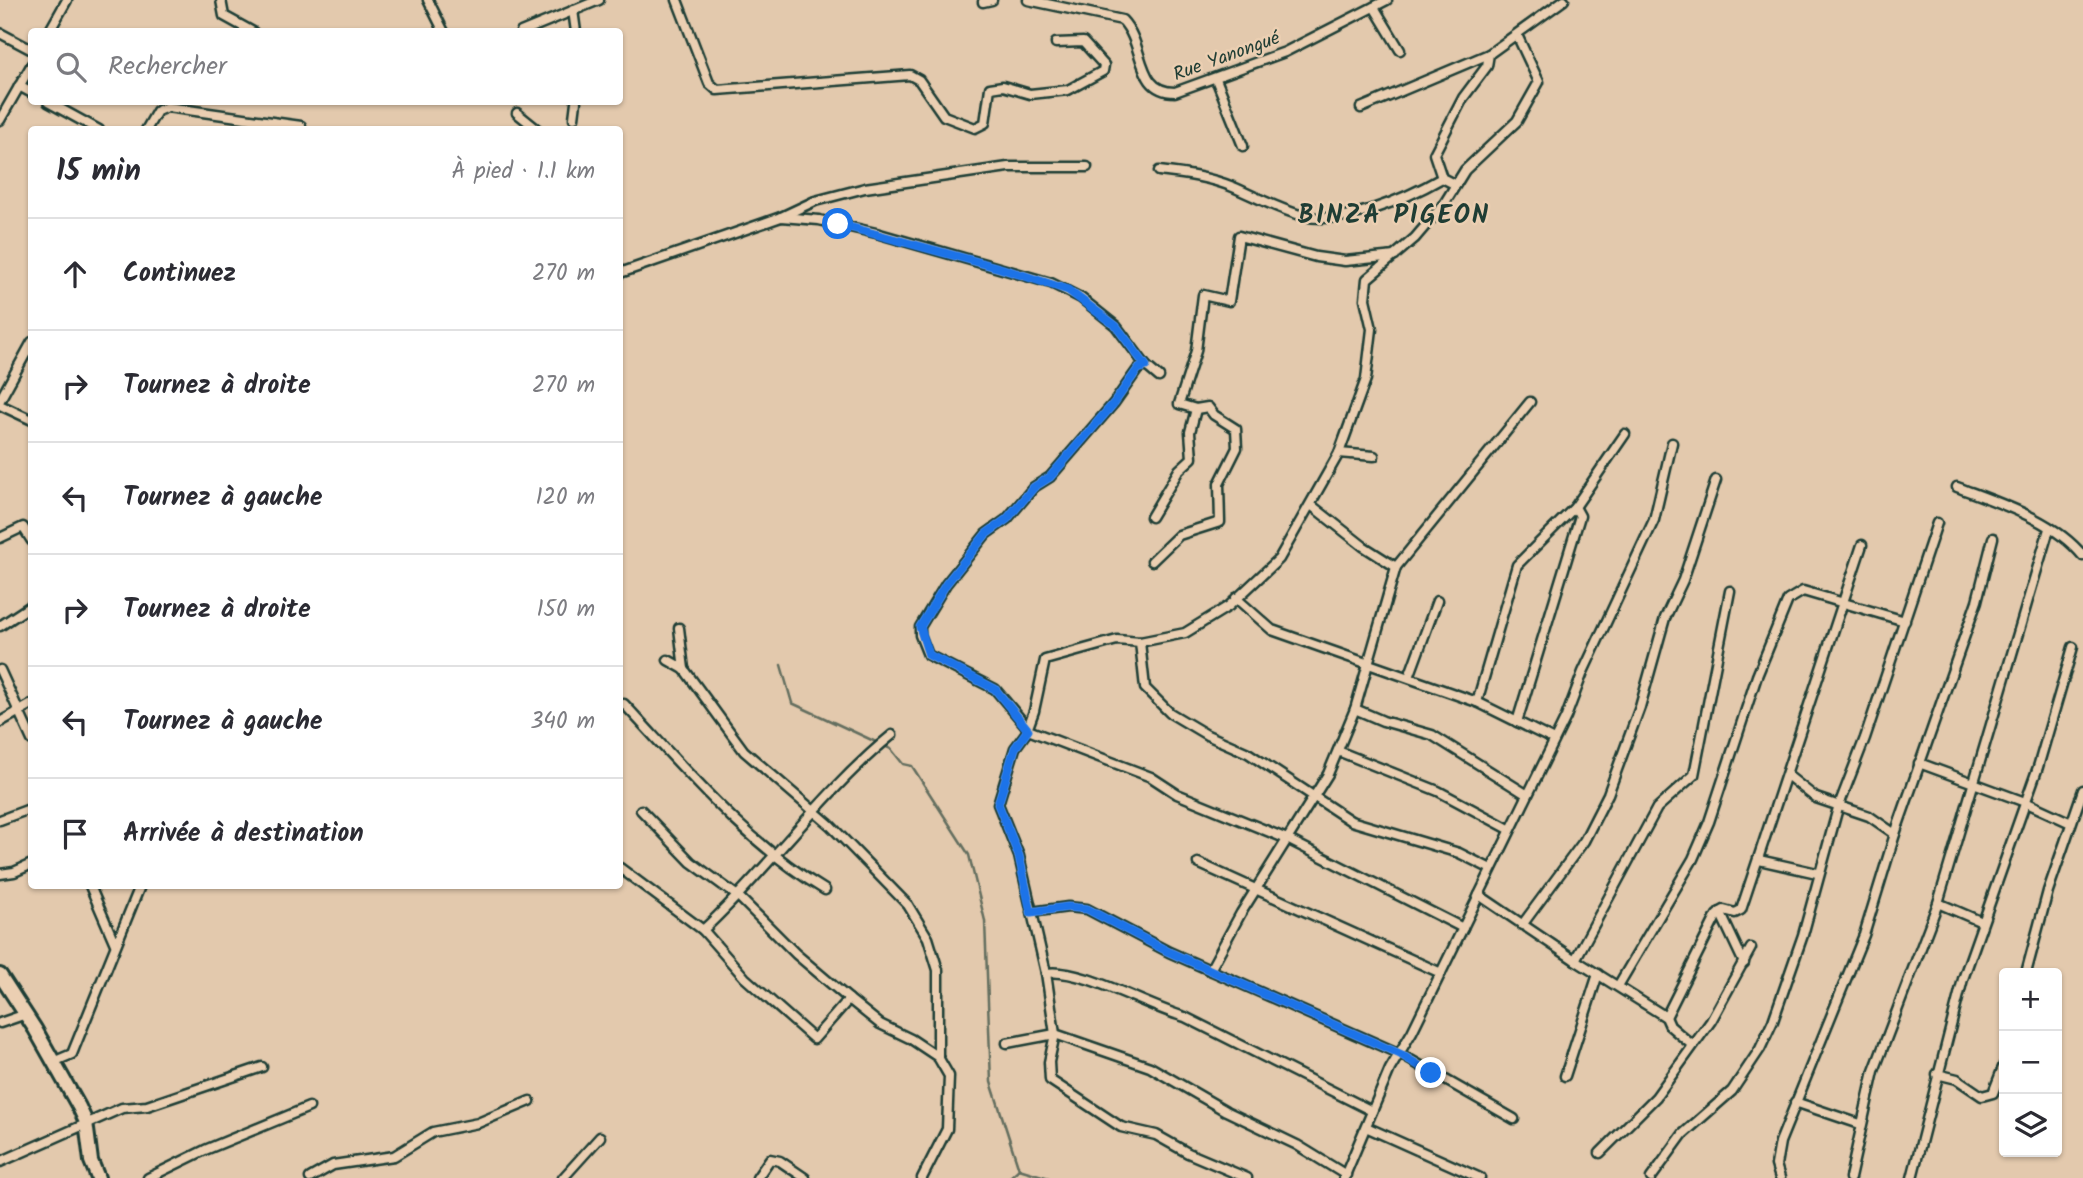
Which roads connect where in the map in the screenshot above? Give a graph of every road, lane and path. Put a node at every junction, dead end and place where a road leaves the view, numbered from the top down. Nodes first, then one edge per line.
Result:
1 (66, 0) edge
2 (221, 0) edge
3 (428, 0) edge
4 (599, 0) edge
5 (677, 0) edge
6 (1028, 0) edge
7 (1387, 0) edge
8 (1564, 0) edge
9 (1374, 7) junction
10 (573, 10) junction
11 (51, 28) edge
12 (246, 28) edge
13 (442, 28) edge
14 (530, 28) edge
15 (575, 28) edge
16 (0, 33) edge
17 (1517, 35) junction
18 (1056, 43) dead end
19 (28, 48) edge
20 (1399, 50) dead end
21 (1489, 54) junction
22 (28, 71) edge
23 (1216, 79) junction
24 (19, 86) junction
25 (28, 91) edge
26 (53, 105) edge
27 (576, 105) edge
28 (1361, 108) dead end
29 (517, 113) dead end
30 (1, 117) edge
31 (574, 118) dead end
32 (92, 126) edge
33 (148, 126) edge
34 (301, 126) dead end
35 (533, 126) edge
36 (1243, 146) dead end
37 (1087, 167) dead end
38 (1159, 171) dead end
39 (1442, 177) junction
40 (1454, 184) junction
41 (781, 217) junction
42 (1395, 256) junction
43 (623, 272) edge
44 (28, 350) edge
45 (1146, 366) junction
46 (1159, 377) dead end
47 (1530, 402) dead end
48 (0, 403) edge
49 (1196, 409) junction
50 (28, 418) edge
51 (1625, 434) dead end
52 (1672, 443) dead end
53 (1339, 453) junction
54 (1374, 456) dead end
55 (1716, 480) dead end
56 (1956, 487) dead end
57 (1311, 505) junction
58 (1575, 507) junction
59 (1151, 517) dead end
60 (1937, 523) dead end
61 (2049, 529) junction
62 (28, 535) edge
63 (0, 538) edge
64 (1993, 538) dead end
65 (1862, 545) dead end
66 (2083, 556) edge
67 (1152, 561) dead end
68 (1396, 568) junction
69 (1730, 591) dead end
70 (1236, 598) junction
71 (1437, 601) dead end
72 (1842, 603) junction
73 (28, 608) edge
74 (1905, 621) junction
75 (0, 626) edge
76 (679, 628) dead end
77 (1140, 642) junction
78 (2073, 647) dead end
79 (668, 660) dead end
80 (1369, 665) junction
81 (684, 669) junction
82 (0, 670) edge
83 (1409, 677) junction
84 (1477, 702) junction
85 (624, 704) dead end
86 (28, 707) edge
87 (1355, 709) junction
88 (19, 713) junction
89 (0, 722) edge
90 (1517, 722) junction
91 (1027, 729) junction
92 (28, 732) edge
93 (892, 735) dead end
94 (1554, 740) junction
95 (1338, 751) junction
96 (1919, 763) junction
97 (1787, 775) junction
98 (1974, 783) junction
99 (2083, 790) edge
100 (1526, 793) junction
101 (1315, 796) junction
102 (2025, 802) junction
103 (1838, 808) junction
104 (28, 810) edge
105 (640, 810) dead end
106 (815, 813) junction
107 (0, 820) edge
108 (2071, 823) junction
109 (1509, 829) junction
110 (1895, 834) junction
111 (1287, 839) junction
112 (776, 856) junction
113 (1759, 860) junction
114 (1198, 863) dead end
115 (28, 865) edge
116 (1491, 869) junction
117 (623, 870) edge
118 (1817, 873) junction
119 (0, 874) edge
120 (91, 889) edge
121 (139, 889) edge
122 (1256, 889) junction
123 (825, 890) dead end
124 (1479, 895) junction
125 (738, 897) junction
126 (1938, 903) junction
127 (1031, 912) junction
128 (1720, 912) junction
129 (1982, 922) junction
130 (1522, 926) junction
131 (1463, 928) junction
132 (703, 930) junction
133 (115, 944) junction
134 (1751, 948) dead end
135 (1574, 960) junction
136 (1744, 963) junction
137 (2028, 968) edge
138 (1210, 971) junction
139 (1046, 973) junction
140 (1441, 973) junction
141 (1598, 974) junction
142 (0, 975) edge
143 (1618, 986) junction
144 (849, 999) junction
145 (26, 1014) junction
146 (1666, 1017) junction
147 (0, 1023) edge
148 (1055, 1034) junction
149 (1007, 1044) dead end
150 (1692, 1045) junction
151 (1400, 1054) junction
152 (938, 1057) junction
153 (53, 1062) junction
154 (262, 1067) dead end
155 (1937, 1074) junction
156 (1565, 1076) dead end
157 (1999, 1078) edge
158 (530, 1101) dead end
159 (1795, 1102) junction
160 (309, 1107) dead end
161 (1372, 1111) junction
162 (1514, 1119) dead end
163 (86, 1122) junction
164 (1860, 1124) junction
165 (1366, 1127) junction
166 (600, 1137) dead end
167 (1600, 1153) dead end
168 (0, 1162) edge
169 (1345, 1176) edge
170 (98, 1178) edge
171 (148, 1178) edge
172 (310, 1178) edge
173 (564, 1178) edge
174 (757, 1178) edge
175 (805, 1178) edge
176 (922, 1178) edge
177 (1247, 1178) edge
178 (1480, 1178) edge
179 (1651, 1178) edge
180 (1780, 1178) edge
181 (1850, 1178) edge
182 (1912, 1178) edge

1 - 11 street
2 - 12 street
3 - 13 street
4 - 10 street
5 - 18 street
6 - 23 street, Rue Yanongué
7 - 9 street, Rue Yanongué
8 - 17 street
9 - 20 street
9 - 23 street, Rue Yanongué
10 - 14 street
10 - 15 street
16 - 19 street
17 - 21 street
17 - 40 street
21 - 28 street
21 - 39 street
22 - 24 street
23 - 36 street
24 - 25 street
24 - 30 street
26 - 32 street
27 - 31 street
29 - 35 street
33 - 34 street
37 - 41 street
38 - 39 street
39 - 40 street
40 - 42 street
41 - 43 street
41 - 45 street
42 - 49 street
42 - 53 street
44 - 48 street
45 - 46 street
45 - 91 street
47 - 68 street
48 - 50 street
49 - 59 street
49 - 67 street
51 - 58 street
52 - 94 street
53 - 54 street
53 - 57 street
55 - 130 street
56 - 61 street
57 - 68 street
57 - 70 street
58 - 84 street
58 - 90 street
60 - 74 street
61 - 66 street
61 - 98 street
62 - 63 street
64 - 96 street
65 - 72 street
68 - 80 street
69 - 135 street
70 - 77 street
70 - 80 street
71 - 83 street
72 - 74 street
72 - 97 street
72 - 143 street
73 - 75 street
74 - 103 street
76 - 81 street
77 - 91 street
77 - 101 street
78 - 102 street
79 - 81 street
80 - 83 street
80 - 87 street
81 - 106 street
82 - 88 street
83 - 84 street
84 - 90 street
85 - 112 street
86 - 88 street
87 - 95 street
87 - 100 street
88 - 89 street
88 - 92 street
90 - 94 street
91 - 111 street
91 - 127 street
93 - 106 street
94 - 100 street
95 - 101 street
95 - 109 street
96 - 98 street
96 - 110 street
97 - 103 street
97 - 113 street
98 - 102 street
98 - 126 street
99 - 108 street
100 - 109 street
101 - 111 street
101 - 116 street
102 - 108 street
102 - 129 street
103 - 110 street
103 - 118 street
104 - 107 street
105 - 125 street
106 - 112 street
106 - 152 street
108 - 137 street
109 - 116 street
110 - 159 street
111 - 122 street
111 - 131 street
112 - 123 street
112 - 125 street
113 - 118 street
113 - 128 street
114 - 122 street
115 - 119 street
116 - 124 street
117 - 132 street
118 - 179 street
120 - 133 street
121 - 133 street
122 - 138 street
122 - 140 street
124 - 130 street
124 - 131 street
125 - 132 street
125 - 144 street
126 - 129 street
126 - 164 street
127 - 138 street
127 - 139 street
128 - 136 street
128 - 146 street
129 - 155 street
130 - 135 street
131 - 140 street
132 - 144 street
133 - 153 street
134 - 136 street
135 - 141 street
136 - 150 street
138 - 151 street
139 - 148 street
139 - 161 street
140 - 151 street
141 - 143 street
141 - 156 street
142 - 145 highway
143 - 146 street
144 - 152 street
145 - 147 street
145 - 153 highway
146 - 150 street
148 - 149 street
148 - 169 street
148 - 177 street
150 - 167 street
151 - 161 street
151 - 162 street
152 - 176 street
153 - 163 highway
154 - 163 street
155 - 157 street
155 - 182 street
158 - 172 street
159 - 164 street
159 - 180 street
160 - 171 street
161 - 165 street
163 - 168 street
163 - 170 highway
164 - 181 street
165 - 169 street
165 - 178 street
166 - 173 street
174 - 175 street

